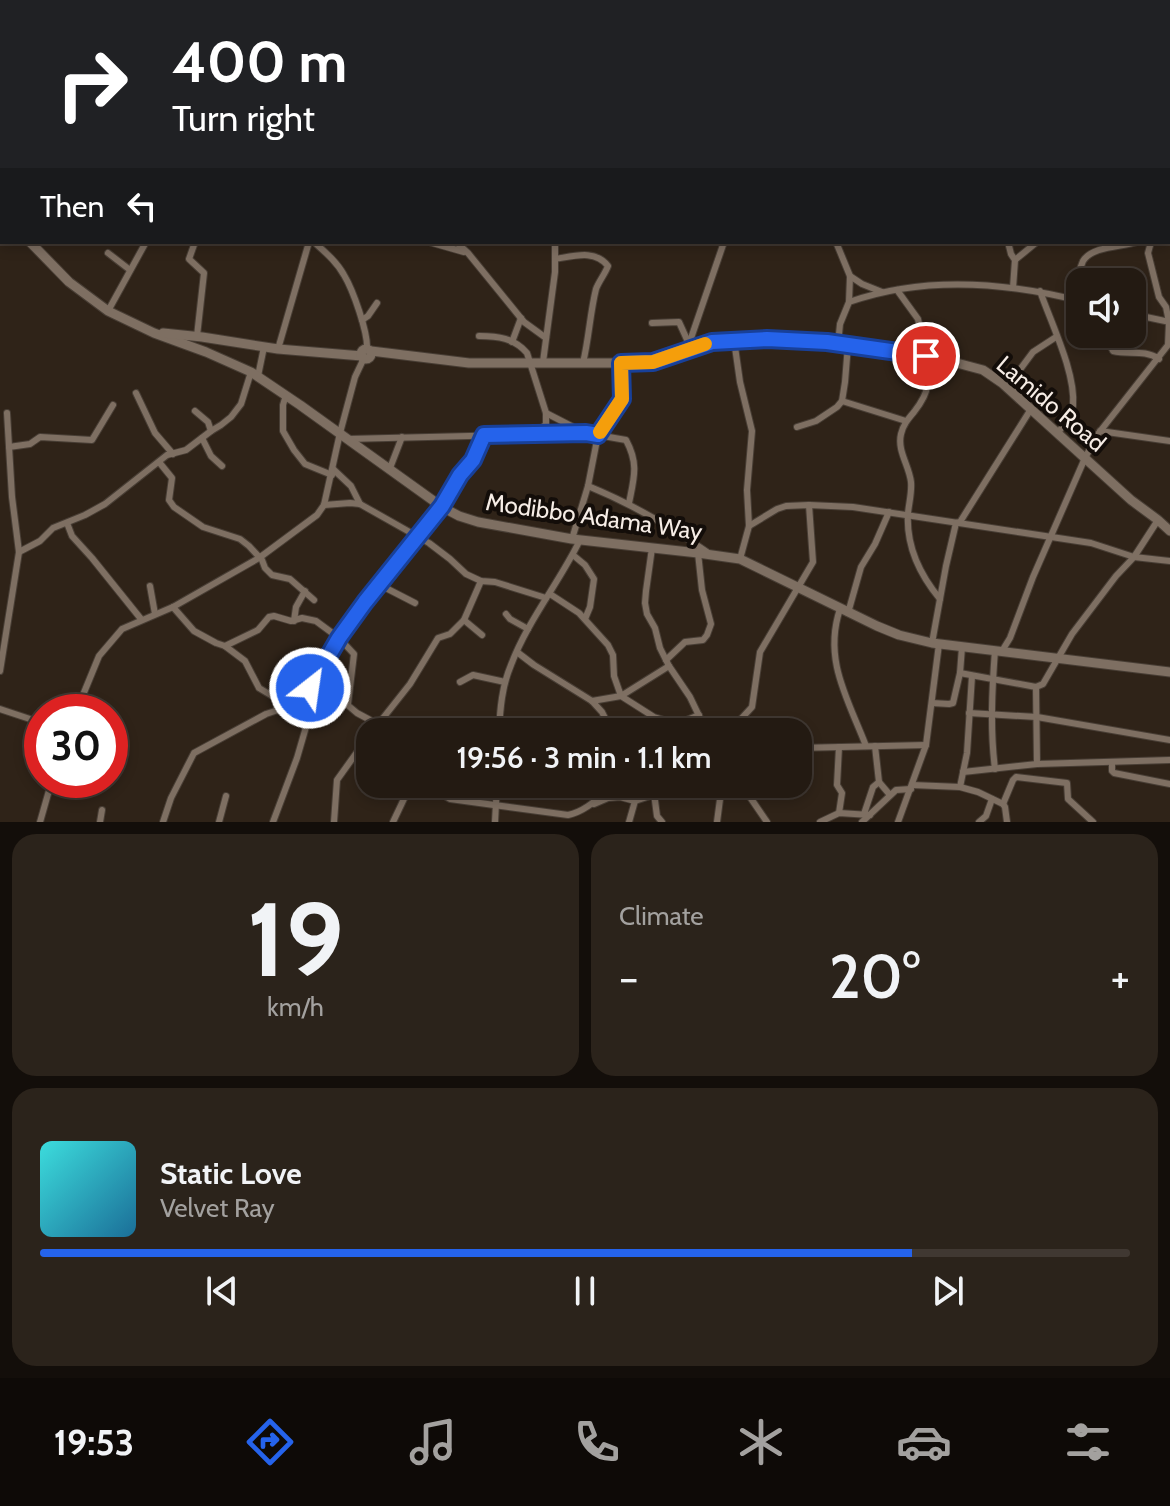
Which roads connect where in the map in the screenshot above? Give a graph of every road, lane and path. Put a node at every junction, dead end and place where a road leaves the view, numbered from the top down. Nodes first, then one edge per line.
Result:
1 (32, 244) edge
2 (145, 244) edge
3 (194, 244) edge
4 (310, 244) edge
5 (314, 244) edge
6 (436, 244) edge
7 (458, 244) edge
8 (555, 244) edge
9 (723, 244) edge
10 (838, 244) edge
11 (1008, 244) edge
12 (1035, 244) edge
13 (1128, 244) edge
14 (1150, 244) edge
15 (108, 253) dead end
16 (468, 253) junction
17 (555, 259) junction
18 (1015, 260) junction
19 (1081, 268) edge
20 (130, 270) junction
21 (850, 276) junction
22 (1013, 288) junction
23 (897, 290) junction
24 (1040, 291) junction
25 (883, 292) junction
26 (1066, 297) edge
27 (849, 302) junction
28 (377, 303) dead end
29 (1168, 304) edge
30 (108, 311) junction
31 (1146, 317) edge
32 (521, 318) junction
33 (362, 320) junction
34 (1170, 322) edge
35 (652, 323) dead end
36 (840, 324) junction
37 (154, 333) junction
38 (197, 336) junction
39 (479, 336) dead end
40 (1056, 337) junction
41 (546, 338) junction
42 (734, 340) junction
43 (512, 342) junction
44 (827, 342) junction
45 (843, 344) junction
46 (264, 347) junction
47 (689, 347) junction
48 (1112, 348) edge
49 (278, 349) junction
50 (366, 354) junction
51 (923, 356) junction
52 (1159, 359) junction
53 (531, 362) junction
54 (543, 362) junction
55 (583, 363) junction
56 (621, 363) junction
57 (255, 374) junction
58 (1007, 387) junction
59 (136, 393) dead end
60 (286, 395) junction
61 (842, 401) junction
62 (113, 405) dead end
63 (1031, 409) junction
64 (195, 411) dead end
65 (7, 413) dead end
66 (546, 413) junction
67 (906, 421) junction
68 (797, 427) dead end
69 (211, 431) junction
70 (1100, 431) junction
71 (586, 433) junction
72 (1058, 433) junction
73 (537, 434) junction
74 (484, 435) junction
75 (598, 435) junction
76 (344, 436) junction
77 (402, 437) junction
78 (202, 438) junction
79 (1170, 441) edge
80 (9, 447) junction
81 (173, 454) junction
82 (1085, 458) junction
83 (159, 462) junction
84 (222, 466) dead end
85 (390, 468) junction
86 (333, 472) junction
87 (588, 486) junction
88 (629, 503) junction
89 (360, 504) junction
90 (324, 505) junction
91 (809, 505) junction
92 (442, 506) junction
93 (889, 512) junction
94 (908, 515) junction
95 (67, 523) junction
96 (956, 523) junction
97 (1166, 524) edge
98 (749, 526) junction
99 (417, 536) junction
100 (1051, 537) junction
101 (576, 539) junction
102 (652, 548) junction
103 (19, 552) junction
104 (698, 553) junction
105 (710, 554) junction
106 (573, 555) junction
107 (1134, 557) junction
108 (259, 558) junction
109 (740, 559) junction
110 (1170, 561) edge
111 (481, 581) junction
112 (378, 584) junction
113 (150, 586) dead end
114 (799, 588) junction
115 (305, 591) junction
116 (548, 596) junction
117 (940, 599) junction
118 (314, 600) dead end
119 (415, 603) dead end
120 (173, 607) junction
121 (844, 611) junction
122 (155, 614) junction
123 (506, 614) dead end
124 (141, 619) junction
125 (585, 619) junction
126 (464, 620) junction
127 (294, 621) junction
128 (528, 629) junction
129 (482, 635) dead end
130 (339, 638) junction
131 (1010, 638) junction
132 (935, 644) junction
133 (225, 646) junction
134 (962, 647) junction
135 (999, 650) junction
136 (517, 652) junction
137 (1018, 652) junction
138 (1058, 658) junction
139 (667, 663) junction
140 (0, 671) edge
141 (1170, 672) edge
142 (960, 673) junction
143 (972, 676) junction
144 (993, 679) junction
145 (460, 682) dead end
146 (505, 682) junction
147 (1036, 687) junction
148 (310, 688) junction
149 (83, 694) edge
150 (315, 696) junction
151 (621, 696) junction
152 (592, 701) junction
153 (932, 703) junction
154 (348, 704) junction
155 (289, 706) junction
156 (0, 709) edge
157 (969, 713) junction
158 (992, 714) junction
159 (699, 715) junction
160 (24, 717) edge
161 (1037, 717) junction
162 (367, 718) edge
163 (383, 718) edge
164 (500, 718) edge
165 (605, 718) edge
166 (660, 718) edge
167 (692, 718) edge
168 (701, 718) edge
169 (742, 718) edge
170 (1170, 740) edge
171 (926, 745) junction
172 (866, 746) junction
173 (875, 746) junction
174 (839, 747) junction
175 (812, 748) edge
176 (356, 754) edge
177 (1170, 760) edge
178 (1112, 763) junction
179 (1037, 764) junction
180 (995, 769) junction
181 (963, 772) junction
182 (879, 782) junction
183 (1170, 784) edge
184 (912, 787) junction
185 (960, 787) junction
186 (890, 795) junction
187 (226, 796) dead end
188 (47, 798) edge
189 (404, 798) edge
190 (448, 798) edge
191 (497, 798) edge
192 (598, 798) edge
193 (642, 798) edge
194 (655, 798) edge
195 (720, 798) edge
196 (751, 798) edge
197 (992, 799) junction
198 (635, 801) junction
199 (1003, 804) junction
200 (497, 805) junction
201 (587, 807) junction
202 (102, 810) dead end
203 (839, 813) junction
204 (865, 817) edge
205 (40, 822) edge
206 (100, 822) edge
207 (163, 822) edge
208 (219, 822) edge
209 (273, 822) edge
210 (334, 822) edge
211 (393, 822) edge
212 (495, 822) edge
213 (629, 822) edge
214 (662, 822) edge
215 (717, 822) edge
216 (767, 822) edge
217 (820, 822) edge
218 (898, 822) edge
219 (979, 822) edge
220 (1007, 822) edge
221 (1093, 822) edge

1 - 30 main road, Modibbo Adama Way
2 - 20 street
3 - 38 street
4 - 49 street
5 - 33 street
6 - 16 street
7 - 16 street
8 - 17 street
9 - 47 street
10 - 21 street
11 - 18 street
12 - 18 street
13 - 19 street
14 - 29 street
15 - 20 street
16 - 32 street
17 - 41 street
17 - 55 street
18 - 22 street
20 - 30 street
21 - 25 street
21 - 27 street
22 - 23 street
22 - 24 street
23 - 25 street
23 - 51 street
24 - 26 street
24 - 40 street
25 - 27 street
27 - 36 street
28 - 33 street
29 - 34 street
30 - 37 main road, Modibbo Adama Way
31 - 34 street
32 - 41 street
32 - 43 street
33 - 50 street
34 - 52 street
35 - 47 street
36 - 44 street
36 - 45 street
37 - 38 main road
37 - 57 main road, Modibbo Adama Way
38 - 46 main road
39 - 43 street
40 - 58 street
40 - 72 street
41 - 54 street
42 - 44 main road, Lamido Road
42 - 47 main road, Lamido Road
42 - 98 street
43 - 53 street
44 - 45 main road, Lamido Road
45 - 51 main road, Lamido Road
45 - 61 street
46 - 49 main road
46 - 57 street
47 - 56 main road, Lamido Road
48 - 52 street
49 - 50 main road
50 - 53 main road, Lamido Road
50 - 76 street
51 - 58 main road, Lamido Road
51 - 67 street
52 - 70 street
53 - 54 main road, Lamido Road
53 - 66 street
54 - 55 main road, Lamido Road
55 - 56 main road, Lamido Road
56 - 75 street
57 - 60 main road, Modibbo Adama Way
57 - 69 street
58 - 63 main road, Lamido Road
59 - 81 street
60 - 76 main road, Modibbo Adama Way
60 - 86 street
61 - 67 street
61 - 68 street
62 - 80 street
63 - 72 main road, Lamido Road
63 - 96 street
64 - 69 street
65 - 80 street
66 - 71 street
66 - 73 street
67 - 94 street
69 - 78 street
70 - 79 street
70 - 82 street
71 - 73 street
71 - 75 street
72 - 82 main road, Lamido Road
73 - 74 street
74 - 77 street
74 - 92 street
75 - 87 street
75 - 88 street
76 - 77 street
76 - 85 main road, Modibbo Adama Way
76 - 86 street
77 - 85 street
78 - 81 street
78 - 84 street
80 - 103 street
81 - 83 street
82 - 97 main road, Lamido Road
82 - 100 street
83 - 95 street
83 - 108 street
85 - 92 main road, Modibbo Adama Way
86 - 89 street
86 - 90 street
87 - 88 street
87 - 101 street
88 - 105 street
89 - 90 street
89 - 99 street
90 - 108 street
91 - 93 street
91 - 98 street
91 - 114 street
92 - 99 street
92 - 101 main road, Modibbo Adama Way
93 - 94 street
93 - 121 street
94 - 96 street
94 - 117 street
95 - 103 street
95 - 124 street
96 - 100 street
96 - 117 street
97 - 107 street
98 - 109 street
99 - 111 street
99 - 112 street
100 - 107 street
100 - 131 street
101 - 102 main road, Modibbo Adama Way
101 - 106 street
102 - 104 main road, Modibbo Adama Way
102 - 139 street
103 - 140 street
104 - 105 main road, Modibbo Adama Way
104 - 139 street
105 - 109 main road, Modibbo Adama Way
106 - 116 street
106 - 125 street
107 - 110 street
107 - 138 street
108 - 115 street
108 - 120 street
109 - 114 main road, Modibbo Adama Way
111 - 116 street
111 - 126 street
112 - 119 street
112 - 130 street
113 - 122 street
114 - 121 main road, Modibbo Adama Way
114 - 169 street
115 - 118 street
115 - 127 street
116 - 125 street
116 - 128 street
117 - 132 street
120 - 122 street
120 - 133 street
121 - 132 main road, Modibbo Adama Way
121 - 172 street
122 - 124 street
123 - 128 street
124 - 149 street
125 - 151 street
126 - 129 street
126 - 163 street
127 - 130 street
127 - 133 street
128 - 136 street
130 - 148 street
130 - 154 street
131 - 135 street
131 - 137 street
132 - 134 main road, Modibbo Adama Way
132 - 153 street
133 - 155 street
134 - 135 main road, Modibbo Adama Way
134 - 142 street
135 - 137 main road, Modibbo Adama Way
135 - 144 street
136 - 146 street
136 - 152 street
137 - 138 main road, Modibbo Adama Way
138 - 141 main road, Modibbo Adama Way
138 - 147 street
139 - 151 street
139 - 159 street
142 - 143 street
142 - 153 street
143 - 144 street
143 - 157 street
144 - 147 street
144 - 158 street
145 - 146 street
146 - 164 street
147 - 161 street
148 - 150 street
148 - 155 street
150 - 154 street
150 - 209 street
151 - 152 street
151 - 166 street
152 - 165 street
153 - 171 street
154 - 162 street
155 - 207 street
156 - 160 street
157 - 158 street
157 - 181 street
158 - 161 street
158 - 180 street
159 - 167 street
159 - 168 street
161 - 170 street
161 - 179 street
171 - 173 street
171 - 184 street
172 - 173 street
172 - 174 street
173 - 182 street
174 - 175 street
174 - 203 street
176 - 210 street
177 - 178 street
178 - 179 street
178 - 183 street
179 - 180 street
180 - 181 street
181 - 185 street
182 - 186 street
182 - 204 street
184 - 185 street
184 - 186 street
184 - 218 street
185 - 197 street
186 - 204 street
187 - 208 street
188 - 205 street
189 - 211 street
190 - 200 street
191 - 200 street
192 - 201 street
193 - 198 street
194 - 214 street
195 - 215 street
196 - 216 street
197 - 199 street
197 - 219 street
198 - 201 street
198 - 213 street
199 - 220 street
199 - 221 street
200 - 201 street
200 - 212 street
202 - 206 street
203 - 204 street
203 - 217 street

